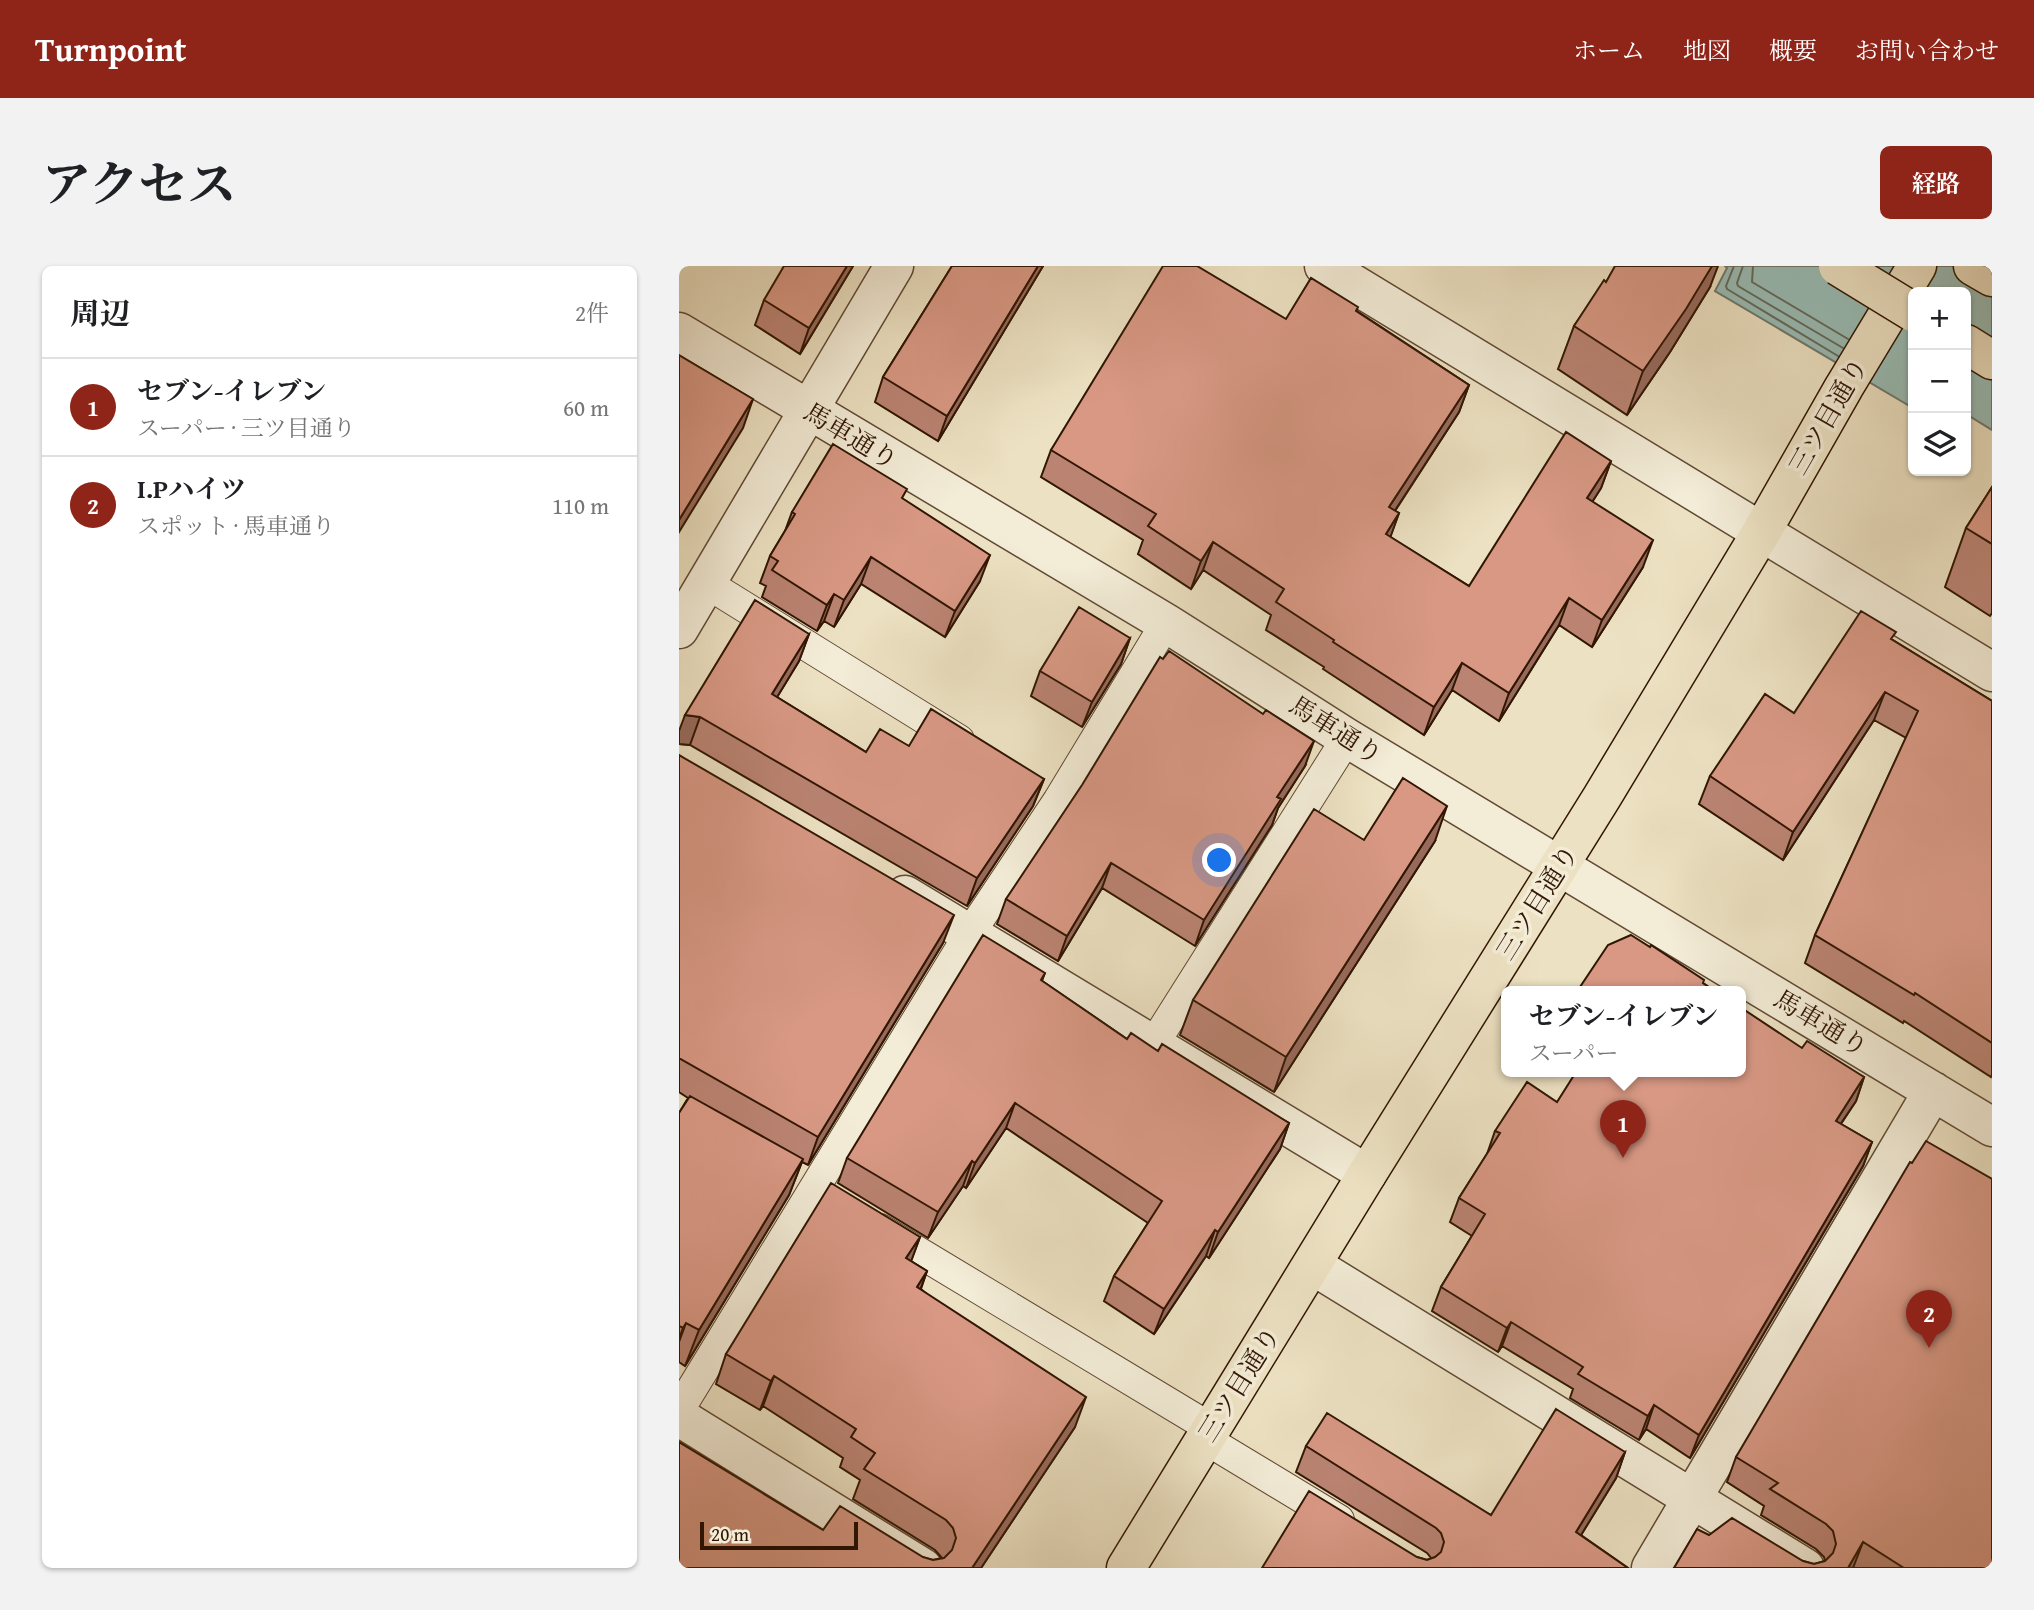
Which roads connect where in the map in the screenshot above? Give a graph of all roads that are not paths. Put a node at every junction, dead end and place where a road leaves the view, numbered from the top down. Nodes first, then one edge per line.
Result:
1 (894, 266) edge
2 (1324, 266) edge
3 (1838, 266) edge
4 (1917, 266) edge
5 (1973, 266) edge
6 (1992, 277) edge
7 (1908, 309) edge
8 (679, 332) edge
9 (1971, 347) edge
10 (1992, 360) edge
11 (807, 410) junction
12 (1762, 531) junction
13 (706, 583) junction
14 (1166, 624) junction
15 (679, 629) edge
16 (1992, 672) edge
17 (1347, 737) junction
18 (988, 757) edge
19 (1560, 866) junction
20 (877, 879) edge
21 (971, 933) junction
22 (1153, 1045) junction
23 (1933, 1091) junction
24 (1992, 1128) edge
25 (1367, 1174) junction
26 (826, 1197) junction
27 (1312, 1265) junction
28 (679, 1410) edge
29 (679, 1417) edge
30 (1209, 1434) junction
31 (1693, 1498) junction
32 (1360, 1533) edge
33 (922, 1568) edge
34 (1126, 1568) edge
35 (1651, 1568) edge
36 (1805, 1568) edge

1 - 11 street
2 - 12 street
3 - 7 main road, bridge
4 - 12 main road, 三ツ目通り
5 - 6 main road
8 - 11 street, 馬車通り
9 - 10 main road
11 - 13 street
11 - 14 street, 馬車通り
12 - 16 street
12 - 19 main road, 三ツ目通り
13 - 15 street
13 - 18 lane
14 - 17 street, 馬車通り
14 - 21 lane
17 - 19 street, 馬車通り
17 - 22 lane
19 - 23 street, 馬車通り
19 - 25 main road, 三ツ目通り
20 - 21 street
21 - 22 street
21 - 26 lane
22 - 25 street
23 - 24 street, 馬車通り
23 - 31 street
25 - 27 main road, 三ツ目通り
26 - 28 lane
26 - 30 lane
27 - 30 main road, 三ツ目通り
27 - 31 street
29 - 33 street
30 - 32 lane
30 - 34 main road, 三ツ目通り
31 - 35 street
31 - 36 street

